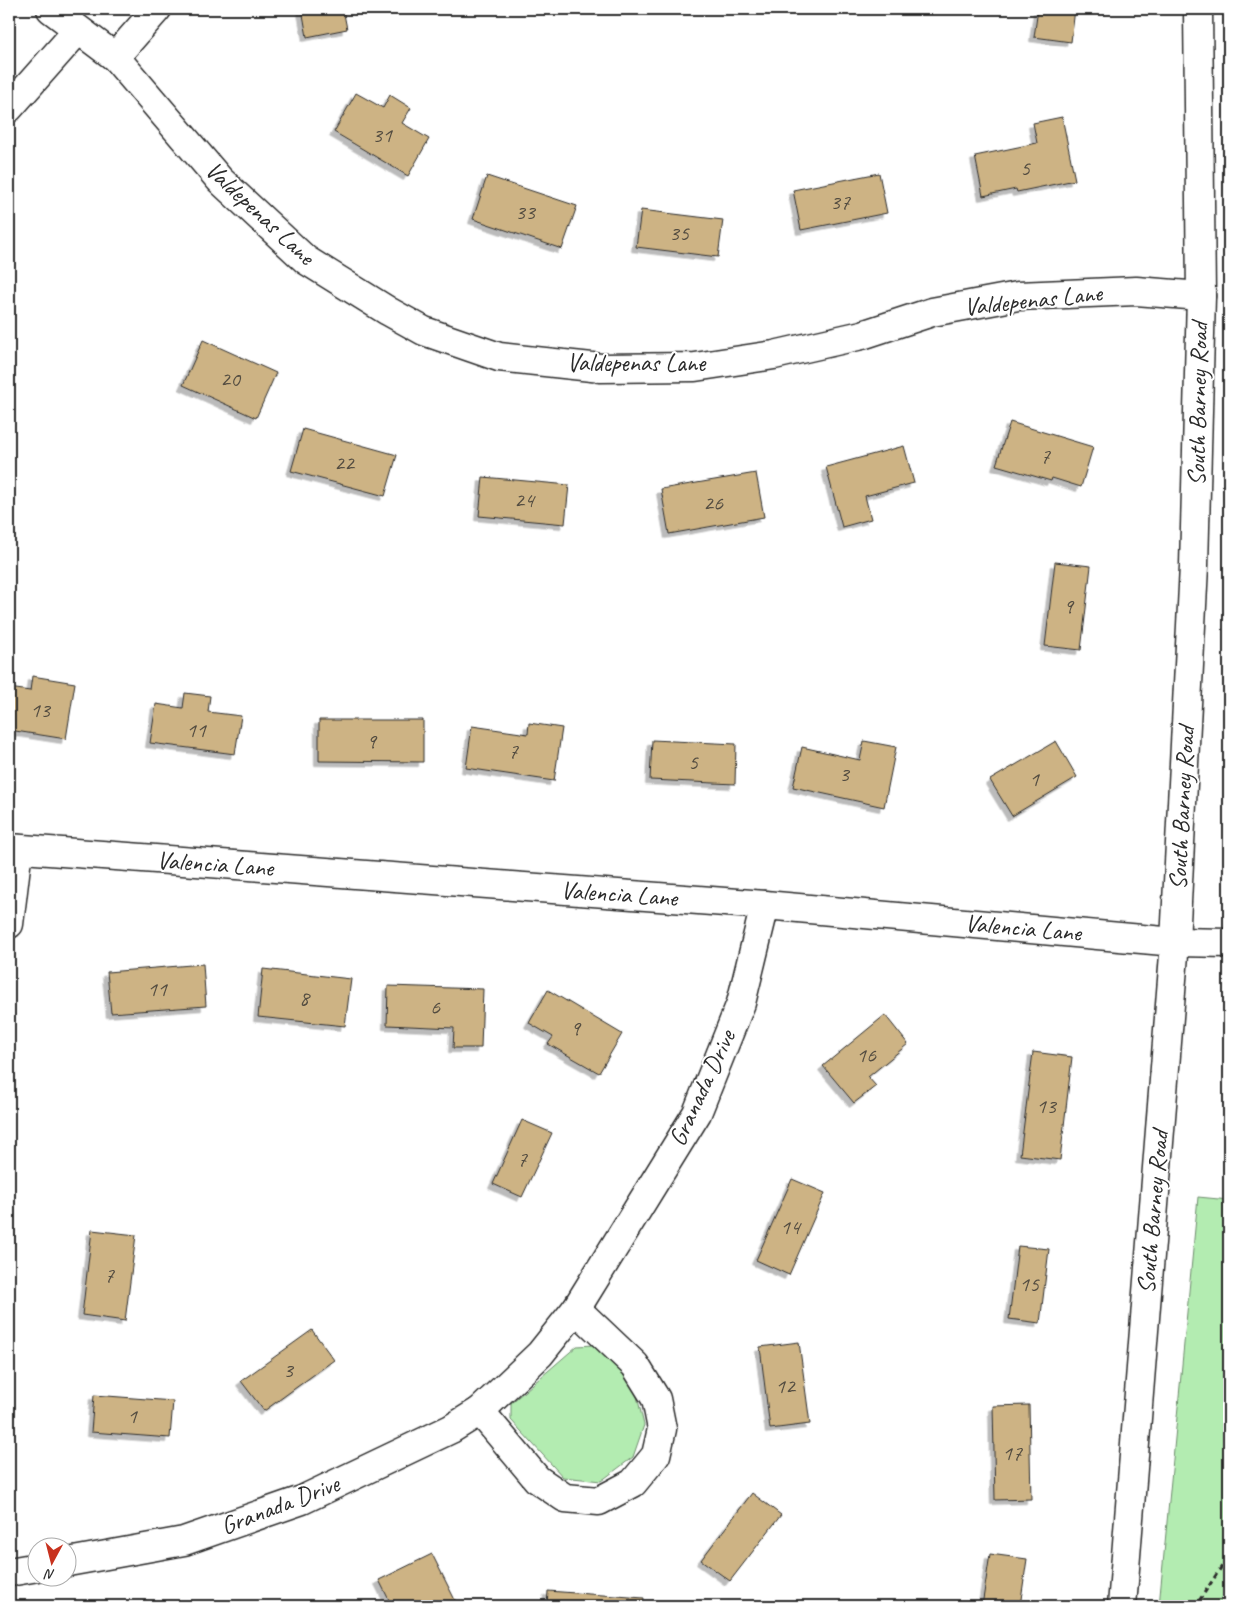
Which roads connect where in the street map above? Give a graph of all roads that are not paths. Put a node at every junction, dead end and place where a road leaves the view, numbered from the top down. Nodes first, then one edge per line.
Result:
1 (51, 9) edge
2 (157, 9) edge
3 (1198, 9) edge
4 (78, 30) junction
5 (115, 57) junction
6 (9, 108) edge
7 (1201, 296) junction
8 (13, 849) edge
9 (764, 906) junction
10 (9, 924) edge
11 (1175, 942) junction
12 (1229, 943) edge
13 (576, 1309) junction
14 (480, 1411) junction
15 (78, 1560) edge
16 (28, 1569) edge
17 (9, 1572) edge
18 (1122, 1606) edge

1 - 4 street, Valdepenas Lane
2 - 5 street
3 - 7 street, South Barney Road
4 - 5 street, Valdepenas Lane
4 - 6 street
5 - 7 street, Valdepenas Lane
7 - 11 street, South Barney Road
8 - 9 street, Valencia Lane
8 - 10 street
9 - 11 street, Valencia Lane
9 - 13 street, Granada Drive
11 - 12 street, Valencia Lane
11 - 18 street, South Barney Road
13 - 14 street, Granada Drive
13 - 14 street
14 - 15 street, Granada Drive
16 - 17 street

